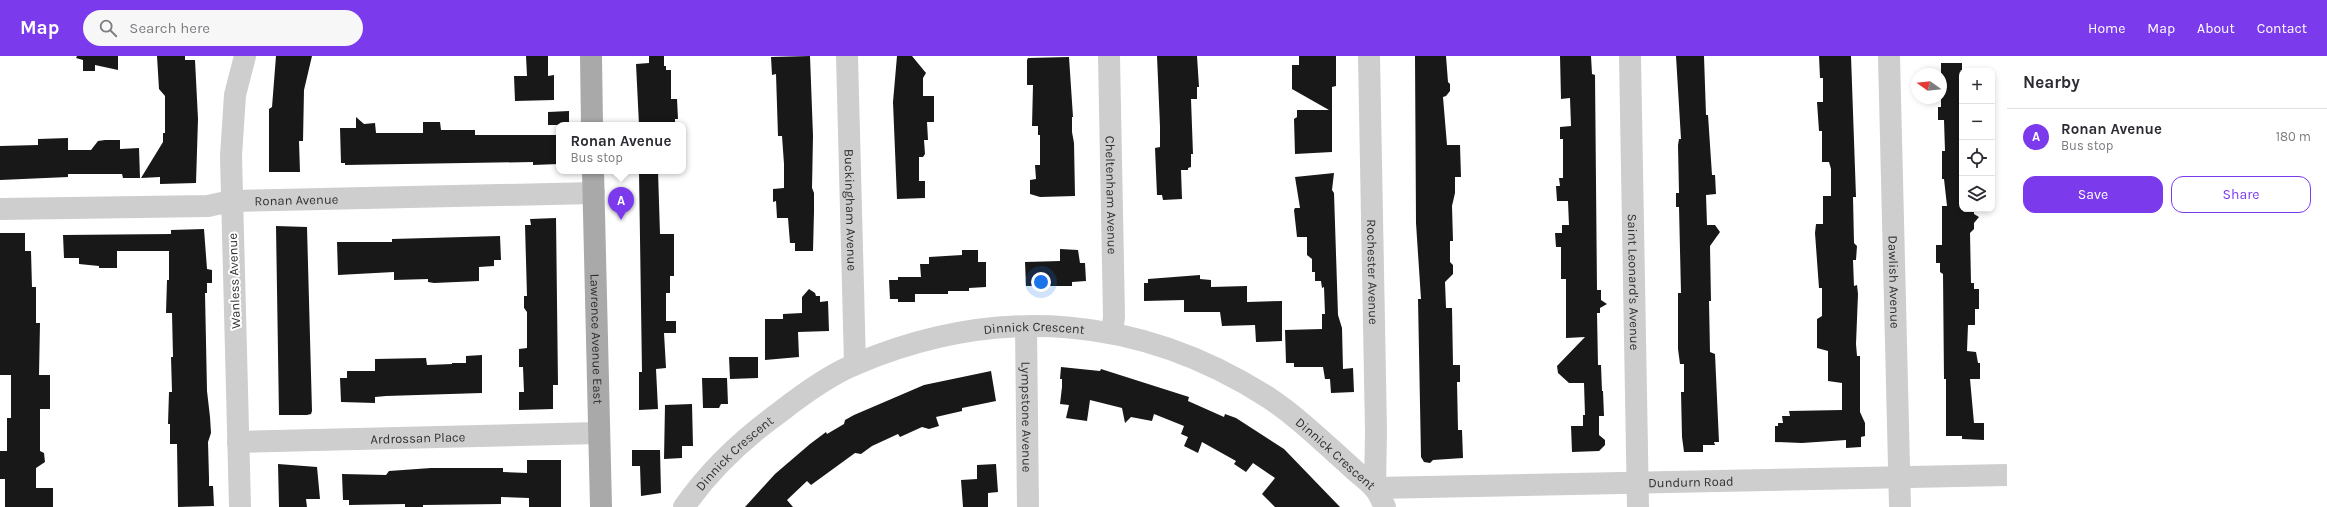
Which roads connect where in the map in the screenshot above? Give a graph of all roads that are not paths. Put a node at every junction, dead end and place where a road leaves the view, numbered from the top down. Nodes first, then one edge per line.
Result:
1 (245, 56) edge
2 (591, 56) edge
3 (847, 56) edge
4 (1109, 56) edge
5 (1369, 56) edge
6 (1630, 56) edge
7 (1889, 56) edge
8 (592, 122) edge
9 (593, 174) edge
10 (594, 193) junction
11 (231, 202) junction
12 (0, 209) edge
13 (1026, 326) junction
14 (1112, 333) junction
15 (855, 364) junction
16 (598, 433) junction
17 (238, 442) junction
18 (2007, 475) edge
19 (1899, 477) junction
20 (1638, 482) junction
21 (1375, 488) junction
22 (240, 507) edge
23 (601, 507) edge
24 (684, 507) edge
25 (1028, 507) edge
26 (1385, 507) edge
27 (1638, 507) edge
28 (1900, 507) edge

1 - 11 street, Wanless Avenue
2 - 8 main road
3 - 15 street, Buckingham Avenue
4 - 14 street, Cheltenham Avenue
5 - 21 street, Rochester Avenue
6 - 20 street, Saint Leonard's Avenue
7 - 19 street, Dawlish Avenue
9 - 10 main road, Lawrence Avenue East
10 - 11 street, Ronan Avenue
10 - 16 main road, Lawrence Avenue East
11 - 12 street, Ronan Avenue
11 - 17 street, Wanless Avenue
13 - 14 street, Dinnick Crescent
13 - 15 street, Dinnick Crescent
13 - 25 street, Lympstone Avenue
14 - 21 street, Dinnick Crescent
15 - 24 street, Dinnick Crescent
16 - 17 street, Ardrossan Place
16 - 23 main road, Lawrence Avenue East
17 - 22 street, Wanless Avenue
18 - 19 street, Dundurn Road
19 - 20 street, Dundurn Road
19 - 28 street, Dawlish Avenue
20 - 21 street, Dundurn Road
20 - 27 street, Saint Leonard's Avenue
21 - 26 street, Dinnick Crescent

